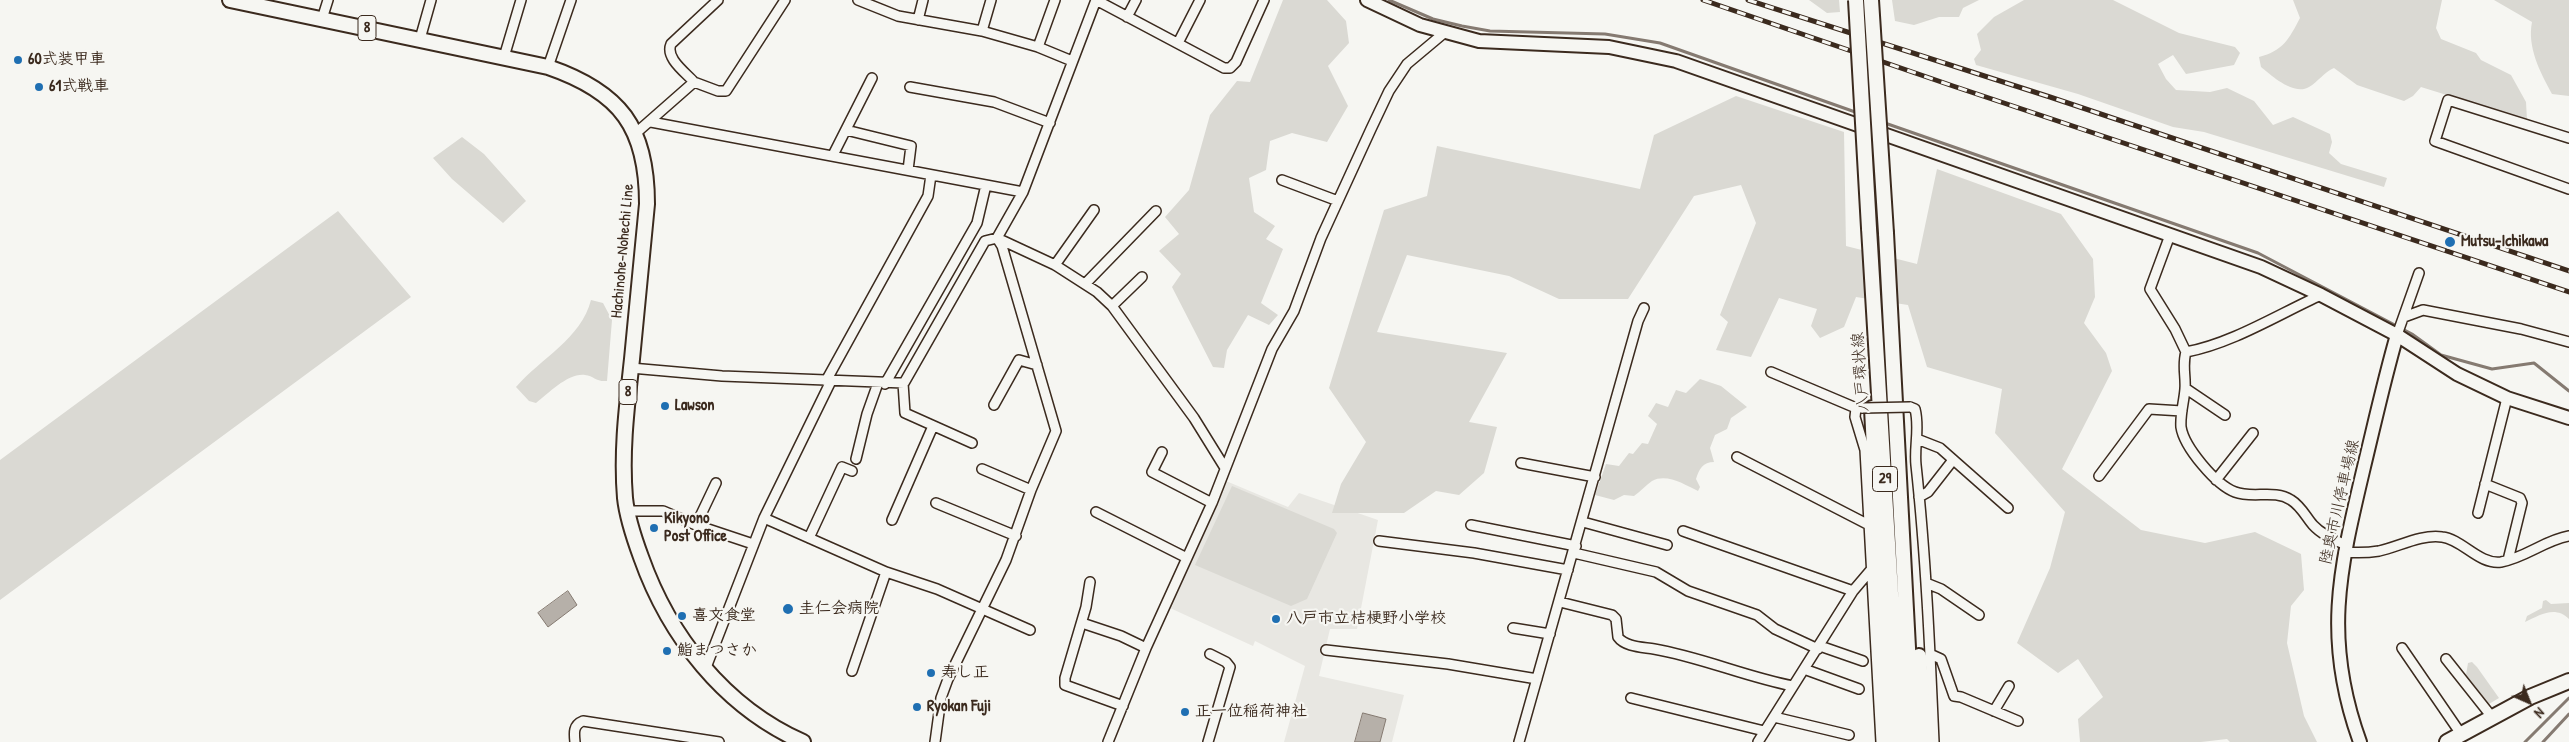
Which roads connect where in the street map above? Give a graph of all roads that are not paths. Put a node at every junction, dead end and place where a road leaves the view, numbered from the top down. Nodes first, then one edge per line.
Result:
1 (230, 0) edge
2 (328, 0) edge
3 (430, 0) edge
4 (521, 0) edge
5 (571, 0) edge
6 (718, 0) edge
7 (785, 0) edge
8 (858, 0) edge
9 (924, 0) edge
10 (991, 0) edge
11 (1055, 0) edge
12 (1096, 0) edge
13 (1136, 0) edge
14 (1200, 0) edge
15 (1264, 0) edge
16 (1368, 0) edge
17 (1856, 0) edge
18 (1872, 0) edge
19 (1127, 17) junction
20 (322, 19) junction
21 (918, 20) junction
22 (982, 31) junction
23 (1444, 33) junction
24 (420, 39) junction
25 (1178, 43) junction
26 (1038, 47) junction
27 (504, 57) junction
28 (1072, 61) junction
29 (548, 67) junction
30 (872, 78) dead end
31 (694, 82) junction
32 (910, 87) dead end
33 (651, 122) junction
34 (1050, 123) junction
35 (846, 130) junction
36 (636, 133) junction
37 (2569, 138) edge
38 (833, 156) junction
39 (908, 170) junction
40 (931, 175) junction
41 (1282, 180) dead end
42 (986, 185) junction
43 (2569, 189) edge
44 (1023, 192) junction
45 (1338, 201) junction
46 (1094, 210) dead end
47 (1156, 211) dead end
48 (2170, 235) junction
49 (997, 238) junction
50 (1055, 265) junction
51 (2419, 273) dead end
52 (1142, 277) dead end
53 (1086, 283) junction
54 (1874, 295) junction
55 (2321, 295) junction
56 (1112, 306) junction
57 (1644, 308) dead end
58 (1890, 317) junction
59 (2404, 317) junction
60 (2397, 336) junction
61 (2569, 342) edge
62 (2186, 352) junction
63 (1037, 365) junction
64 (631, 368) junction
65 (1771, 372) dead end
66 (828, 381) junction
67 (882, 383) junction
68 (903, 383) junction
69 (2185, 388) junction
70 (2507, 398) junction
71 (994, 405) dead end
72 (1859, 408) junction
73 (2182, 411) junction
74 (2226, 415) dead end
75 (2569, 418) edge
76 (933, 426) junction
77 (2253, 433) dead end
78 (1917, 439) junction
79 (972, 443) dead end
80 (1162, 452) dead end
81 (1737, 457) dead end
82 (856, 459) dead end
83 (1953, 460) junction
84 (1521, 463) dead end
85 (1226, 468) junction
86 (982, 469) dead end
87 (852, 471) dead end
88 (2099, 476) dead end
89 (1595, 477) junction
90 (2216, 480) junction
91 (716, 483) dead end
92 (2485, 484) junction
93 (1031, 490) junction
94 (1919, 497) junction
95 (936, 503) dead end
96 (1212, 503) junction
97 (2008, 508) dead end
98 (628, 511) junction
99 (1096, 512) dead end
100 (2478, 513) dead end
101 (764, 518) junction
102 (892, 520) dead end
103 (1583, 522) junction
104 (1868, 524) junction
105 (696, 525) junction
106 (1471, 525) dead end
107 (1683, 531) dead end
108 (1016, 536) junction
109 (2569, 536) edge
110 (809, 538) junction
111 (1379, 541) dead end
112 (753, 544) junction
113 (1667, 545) dead end
114 (2345, 548) junction
115 (1575, 549) junction
116 (1187, 558) junction
117 (2508, 560) junction
118 (1568, 570) junction
119 (1870, 571) junction
120 (886, 572) junction
121 (1090, 582) dead end
122 (1926, 583) junction
123 (1853, 591) junction
124 (1560, 602) junction
125 (981, 610) junction
126 (1979, 615) dead end
127 (1082, 623) junction
128 (1513, 628) dead end
129 (1030, 630) dead end
130 (1550, 634) junction
131 (1819, 647) junction
132 (1146, 648) junction
133 (2402, 648) dead end
134 (1326, 650) dead end
135 (1210, 654) dead end
136 (1930, 654) junction
137 (2446, 660) dead end
138 (1863, 661) dead end
139 (1804, 669) junction
140 (705, 670) junction
141 (852, 671) dead end
142 (1537, 679) junction
143 (2569, 681) edge
144 (1793, 686) junction
145 (2009, 686) dead end
146 (1859, 689) dead end
147 (1631, 698) dead end
148 (1123, 706) junction
149 (1994, 711) junction
150 (1774, 717) junction
151 (2492, 717) junction
152 (2018, 721) dead end
153 (1764, 731) junction
154 (2461, 734) junction
155 (1849, 735) dead end
156 (1907, 736) edge
157 (1762, 741) edge
158 (575, 742) edge
159 (719, 742) edge
160 (800, 742) edge
161 (936, 742) edge
162 (1108, 742) edge
163 (1208, 742) edge
164 (1519, 742) edge
165 (1881, 742) edge
166 (1888, 742) edge
167 (1925, 742) edge
168 (1934, 742) edge
169 (2360, 742) edge
170 (2447, 742) edge

1 - 20 main road, Hachinohe-Nohechi Line / 8
2 - 20 street
3 - 24 street
4 - 27 street
5 - 29 street
6 - 31 street
7 - 31 street
8 - 21 street
9 - 21 street
10 - 22 street
11 - 26 street
12 - 19 street
12 - 28 street
13 - 19 street
14 - 25 street
15 - 25 street
16 - 23 street
17 - 54 main road, 八戸環状線 / 29, bridge
18 - 58 main road, 八戸環状線 / 29, bridge
19 - 25 street
20 - 24 main road, Hachinohe-Nohechi Line / 8
21 - 22 street
22 - 26 street
23 - 45 street
23 - 48 street
24 - 27 main road, Hachinohe-Nohechi Line / 8
26 - 28 street
27 - 29 main road, Hachinohe-Nohechi Line / 8
28 - 34 street
29 - 36 main road, Hachinohe-Nohechi Line / 8
30 - 35 street
31 - 33 street
32 - 34 street
33 - 36 street
33 - 38 street
34 - 44 street
35 - 38 street
35 - 39 street
36 - 64 main road, Hachinohe-Nohechi Line / 8
37 - 43 street
38 - 39 street
39 - 40 street
40 - 42 street
40 - 66 street
41 - 45 street
42 - 44 street
42 - 67 street
44 - 49 street
45 - 85 street
46 - 50 street
47 - 53 street
48 - 55 street
48 - 62 street
49 - 50 street
49 - 63 street
49 - 68 street
50 - 53 street
51 - 59 street, 陸奥市川停車場線
52 - 56 street
53 - 56 street
54 - 156 main road, 八戸環状線 / 29
54 - 166 main road, 29
55 - 60 street
55 - 62 street
56 - 85 street
57 - 89 street
58 - 156 main road, 八戸環状線 / 29
58 - 167 main road, 29
59 - 60 street, 陸奥市川停車場線
59 - 61 street
60 - 70 street
60 - 114 street, 陸奥市川停車場線
62 - 69 street
63 - 71 street
63 - 93 street
64 - 66 street
64 - 98 main road, Hachinohe-Nohechi Line / 8
65 - 72 street
66 - 67 street
66 - 101 street
67 - 68 street
67 - 82 street
68 - 76 street
69 - 73 street
69 - 74 street
70 - 75 street
70 - 92 street
72 - 78 street, bridge
72 - 104 street
73 - 88 street
73 - 90 street
76 - 79 street
76 - 102 street
77 - 90 street
78 - 83 street
78 - 94 street
80 - 96 street
81 - 104 street
83 - 94 street
83 - 97 street
84 - 89 street
85 - 96 street
86 - 93 street
87 - 110 street
89 - 103 street
90 - 114 street
91 - 105 street
92 - 100 street
92 - 117 street
93 - 108 street
94 - 122 street
95 - 108 street
96 - 116 street
98 - 105 street
98 - 140 main road, Hachinohe-Nohechi Line / 8
99 - 116 street
101 - 110 street
101 - 112 street
103 - 113 street
103 - 115 street
104 - 119 street
105 - 112 street
106 - 115 street
107 - 123 street
108 - 125 street
109 - 117 street
110 - 120 street
111 - 118 street
112 - 140 street
114 - 117 street
114 - 169 street, 陸奥市川停車場線
115 - 118 street
115 - 131 street
116 - 132 street
118 - 124 street
119 - 123 street
119 - 165 street
120 - 125 street
120 - 141 street
121 - 127 street
122 - 126 street
122 - 136 street
123 - 131 street
124 - 130 street
124 - 144 street
125 - 129 street
125 - 161 street
127 - 132 street
127 - 148 street
128 - 130 street
130 - 142 street
131 - 138 street
131 - 139 street
132 - 148 street
133 - 154 street
134 - 142 street
135 - 163 street
136 - 149 street
136 - 168 street
137 - 151 street
139 - 144 street
139 - 146 street
140 - 160 main road, Hachinohe-Nohechi Line / 8
142 - 164 street
143 - 151 main road
144 - 150 street
145 - 149 street
147 - 153 street
148 - 162 street
149 - 152 street
150 - 153 street
150 - 155 street
151 - 154 main road
153 - 157 street
154 - 170 main road
158 - 159 street

